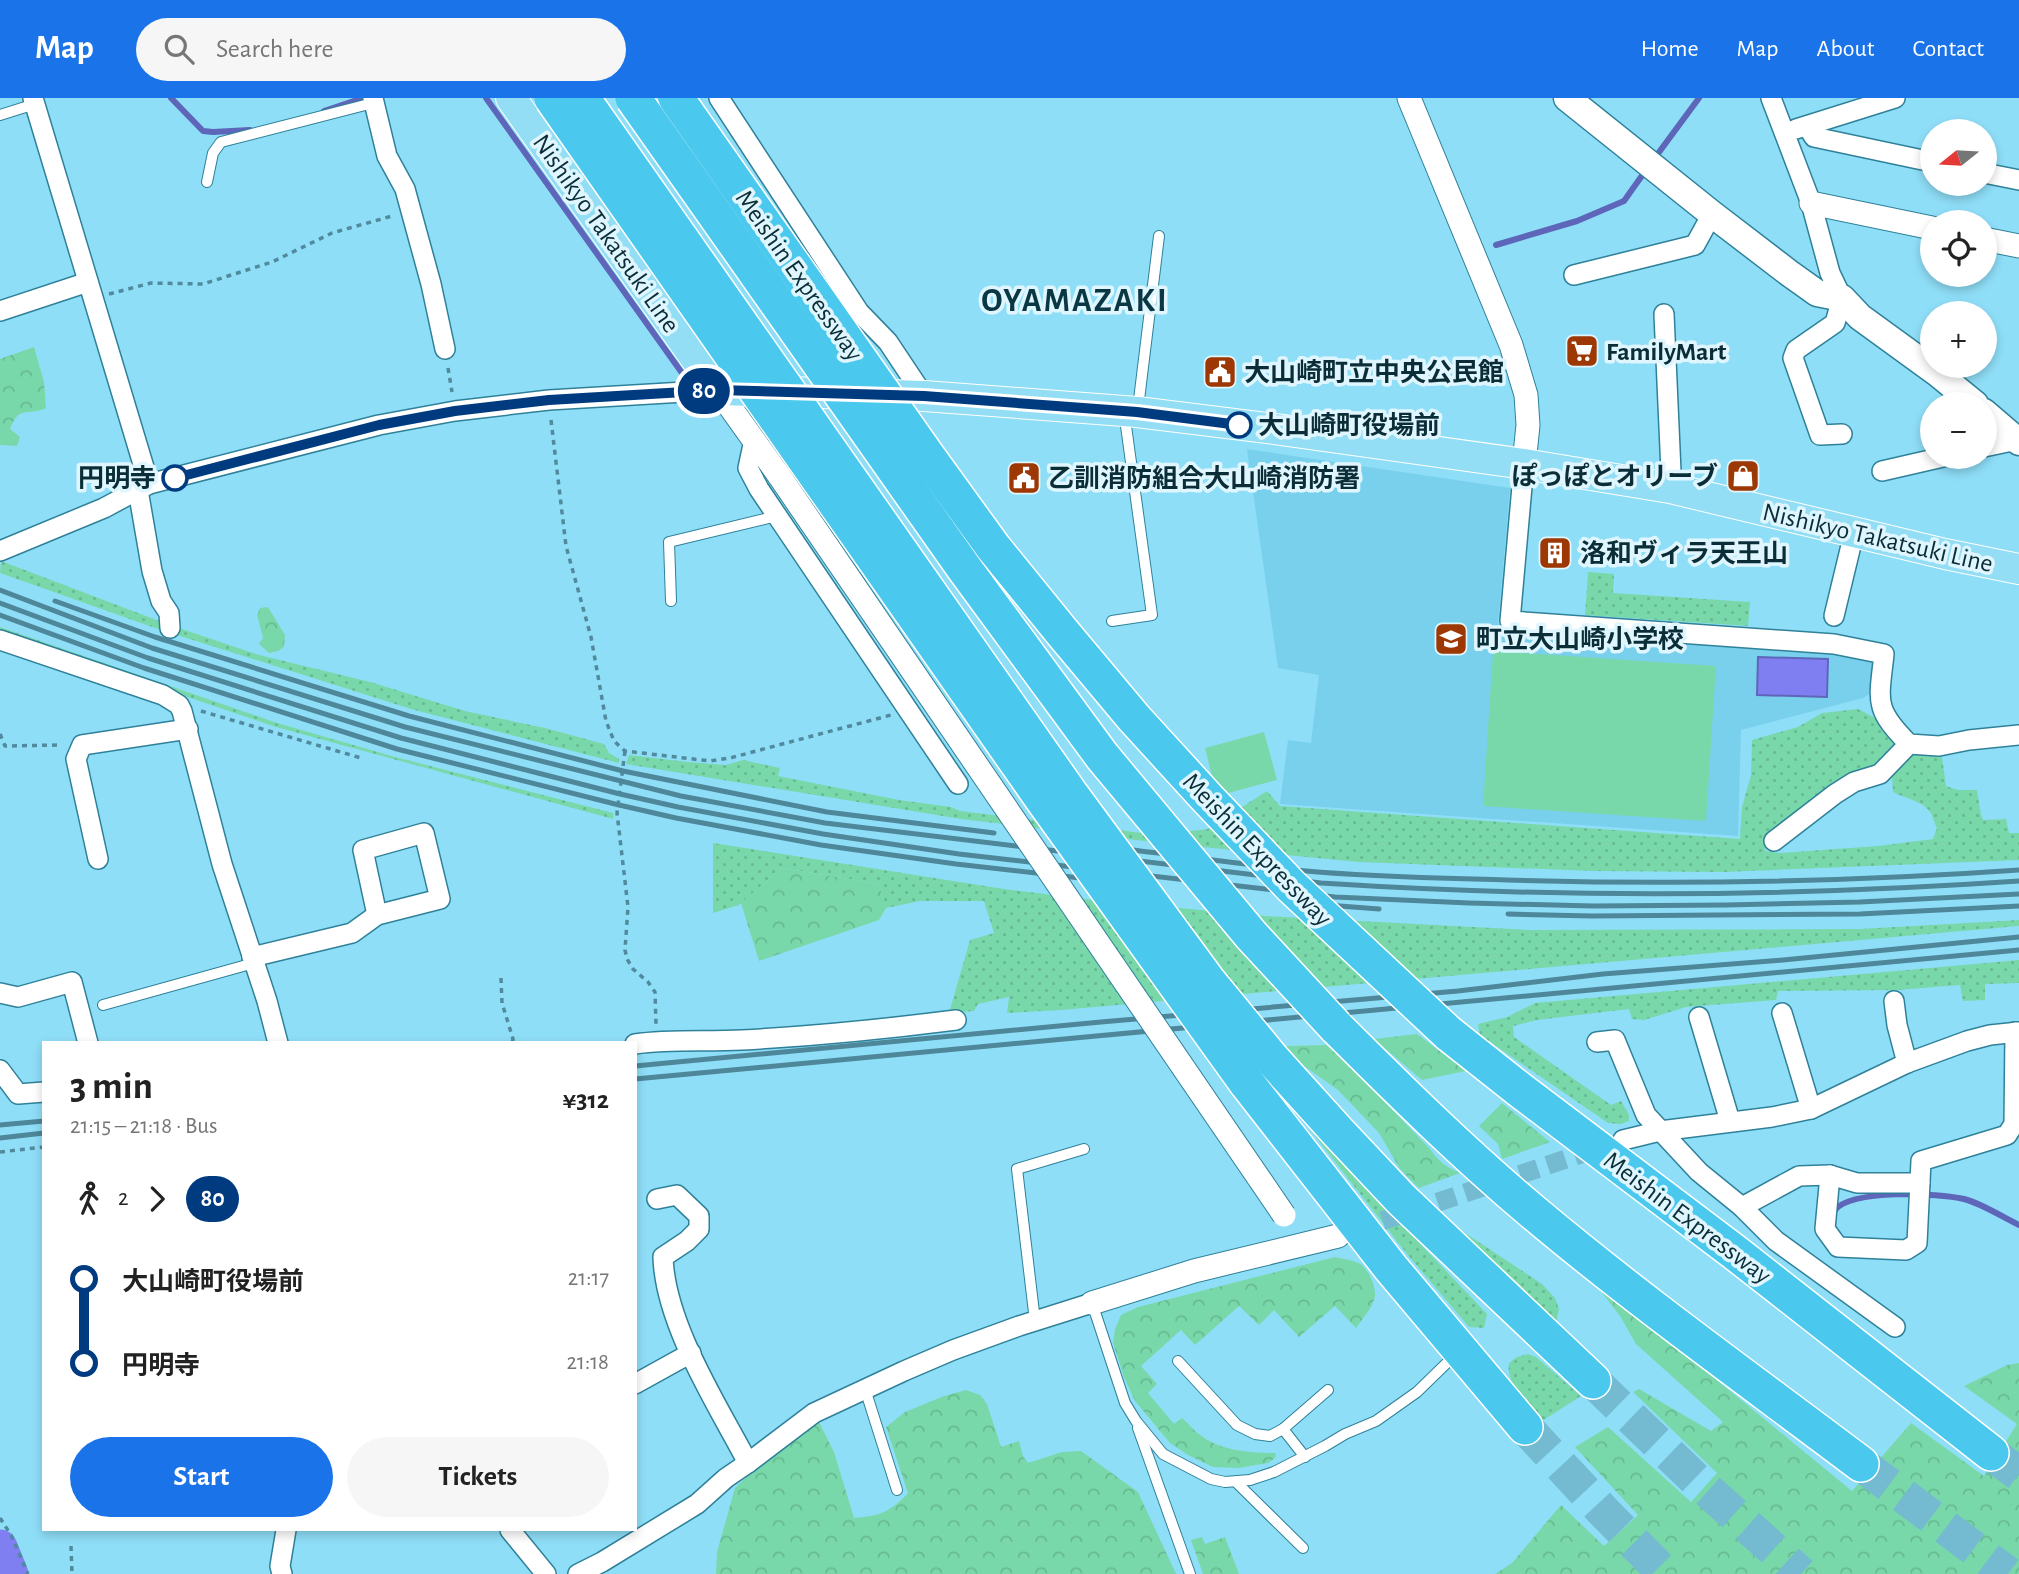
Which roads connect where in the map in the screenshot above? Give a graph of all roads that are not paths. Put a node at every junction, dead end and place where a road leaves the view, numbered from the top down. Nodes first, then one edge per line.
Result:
1 (511, 98) edge
2 (551, 98) edge
3 (582, 98) edge
4 (633, 98) edge
5 (676, 98) edge
6 (719, 98) edge
7 (1409, 98) edge
8 (1567, 98) edge
9 (1771, 98) edge
10 (1895, 98) edge
11 (34, 101) edge
12 (373, 101) edge
13 (0, 115) edge
14 (1807, 126) junction
15 (1784, 132) junction
16 (1920, 159) edge
17 (1997, 176) edge
18 (2019, 180) edge
19 (207, 182) dead end
20 (1811, 203) junction
21 (1712, 214) junction
22 (1920, 226) edge
23 (1159, 236) dead end
24 (1997, 242) edge
25 (2019, 246) edge
26 (1574, 275) dead end
27 (91, 290) junction
28 (1842, 298) junction
29 (0, 311) edge
30 (1664, 314) dead end
31 (445, 349) road end
32 (718, 390) junction
33 (1960, 392) edge
34 (924, 396) junction
35 (1132, 412) junction
36 (1997, 423) edge
37 (1842, 434) dead end
38 (754, 440) junction
39 (2018, 441) edge
40 (1997, 445) edge
41 (1920, 462) edge
42 (1524, 464) junction
43 (1882, 471) dead end
44 (144, 487) junction
45 (1670, 488) junction
46 (778, 516) junction
47 (1854, 533) junction
48 (0, 551) edge
49 (2019, 569) edge
50 (671, 601) dead end
51 (1834, 616) dead end
52 (172, 619) dead end
53 (1112, 621) dead end
54 (0, 640) edge
55 (188, 729) junction
56 (2019, 735) edge
57 (1909, 744) junction
58 (958, 784) dead end
59 (1774, 841) dead end
60 (99, 859) dead end
61 (377, 915) junction
62 (253, 960) junction
63 (0, 993) edge
64 (1894, 1001) dead end
65 (103, 1005) dead end
66 (1782, 1013) dead end
67 (1699, 1017) dead end
68 (956, 1020) dead end
69 (2017, 1032) edge
70 (87, 1041) edge
71 (277, 1041) edge
72 (1597, 1042) dead end
73 (637, 1044) edge
74 (1908, 1063) junction
75 (0, 1070) edge
76 (42, 1092) edge
77 (1811, 1108) junction
78 (1730, 1121) junction
79 (1661, 1131) junction
80 (1623, 1140) tunnel mouth
81 (1084, 1149) dead end
82 (1830, 1175) junction
83 (1920, 1183) junction
84 (657, 1199) dead end
85 (1742, 1207) junction
86 (1338, 1236) tunnel mouth
87 (1303, 1244) junction
88 (1092, 1303) junction
89 (1035, 1321) junction
90 (1895, 1327) dead end
91 (1460, 1351) junction
92 (691, 1353) junction
93 (1178, 1360) dead end
94 (1593, 1381) tunnel mouth
95 (637, 1383) edge
96 (864, 1389) junction
97 (1328, 1390) dead end
98 (1136, 1421) junction
99 (1525, 1427) tunnel mouth
100 (1283, 1429) junction
101 (1991, 1453) tunnel mouth
102 (1305, 1457) junction
103 (748, 1464) junction
104 (1861, 1464) tunnel mouth
105 (1236, 1482) junction
106 (897, 1490) dead end
107 (286, 1531) edge
108 (511, 1531) edge
109 (1303, 1548) dead end
110 (282, 1574) edge
111 (546, 1574) edge
112 (578, 1574) edge
113 (1190, 1574) edge

1 - 32 main road, Nishikyo Takatsuki Line
2 - 91 highway, bridge
3 - 94 highway, bridge
4 - 104 highway, Meishin Expressway, bridge
5 - 101 highway, Meishin Expressway, bridge
6 - 34 street
7 - 42 street
8 - 21 main road
9 - 15 street
10 - 14 street
11 - 13 lane
11 - 27 street
12 - 19 lane
12 - 31 street
14 - 15 street
14 - 16 street
15 - 20 street
17 - 18 street
20 - 22 street
20 - 28 street
21 - 26 street
21 - 28 main road
23 - 35 lane
24 - 25 street
27 - 29 street
27 - 44 street
28 - 33 main road
28 - 37 street
30 - 45 street
32 - 34 main road, Nishikyo Takatsuki Line
32 - 38 street
32 - 44 street
34 - 35 main road, Nishikyo Takatsuki Line
35 - 42 main road, Nishikyo Takatsuki Line
35 - 53 lane
36 - 39 main road
38 - 46 street
38 - 87 street, bridge
39 - 40 street
41 - 43 street
42 - 45 main road, Nishikyo Takatsuki Line
42 - 57 street
44 - 48 street
44 - 52 street
45 - 47 main road, Nishikyo Takatsuki Line
46 - 50 lane
46 - 58 street
47 - 49 main road, Nishikyo Takatsuki Line
47 - 51 street
54 - 55 street
55 - 60 street
55 - 62 street
56 - 57 street
57 - 59 street
61 - 61 street
61 - 62 street
62 - 65 lane
62 - 71 street
63 - 70 street
64 - 74 street
66 - 77 street
67 - 78 street
68 - 73 street
69 - 74 street
69 - 83 street
72 - 79 street
74 - 77 street
75 - 76 street
77 - 78 street
78 - 79 street
79 - 80 street
79 - 85 street
81 - 89 lane
82 - 83 street
82 - 83 street
82 - 85 street
84 - 92 street
85 - 90 street
86 - 87 street
87 - 88 street
88 - 89 street
88 - 98 lane
89 - 96 street
91 - 99 highway
91 - 102 lane
92 - 95 street
92 - 103 street
93 - 100 lane
96 - 103 street
96 - 106 lane
97 - 100 lane
98 - 105 lane
98 - 113 lane
100 - 102 lane
102 - 105 lane
103 - 112 street
105 - 109 lane
107 - 110 street
108 - 111 street

